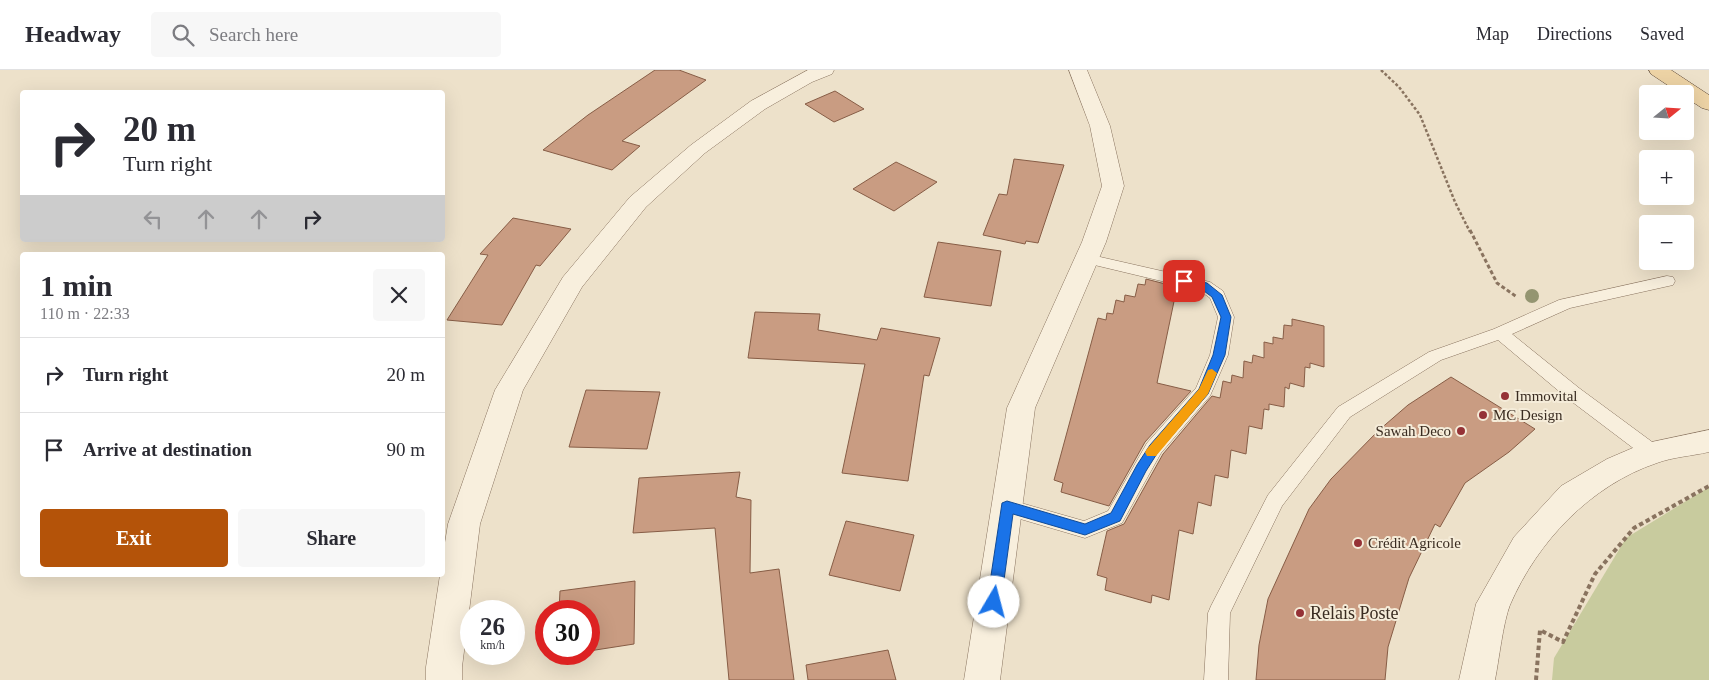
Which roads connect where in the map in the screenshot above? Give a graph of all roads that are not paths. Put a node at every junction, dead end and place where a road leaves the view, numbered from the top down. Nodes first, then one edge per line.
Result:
1 (825, 70) edge
2 (1078, 70) edge
3 (1658, 70) edge
4 (1686, 70) edge
5 (1709, 85) edge
6 (1709, 104) edge
7 (1087, 259) junction
8 (1667, 281) dead end
9 (1500, 333) junction
10 (1709, 441) edge
11 (1652, 452) junction
12 (1007, 507) junction
13 (444, 680) edge
14 (982, 680) edge
15 (1216, 680) edge
16 (1476, 680) edge

1 - 13 street
2 - 7 street
3 - 6 main road
4 - 5 main road
7 - 12 street
7 - 12 lane
8 - 9 lane
9 - 11 lane
9 - 15 lane
10 - 11 street
11 - 16 street
12 - 14 street

